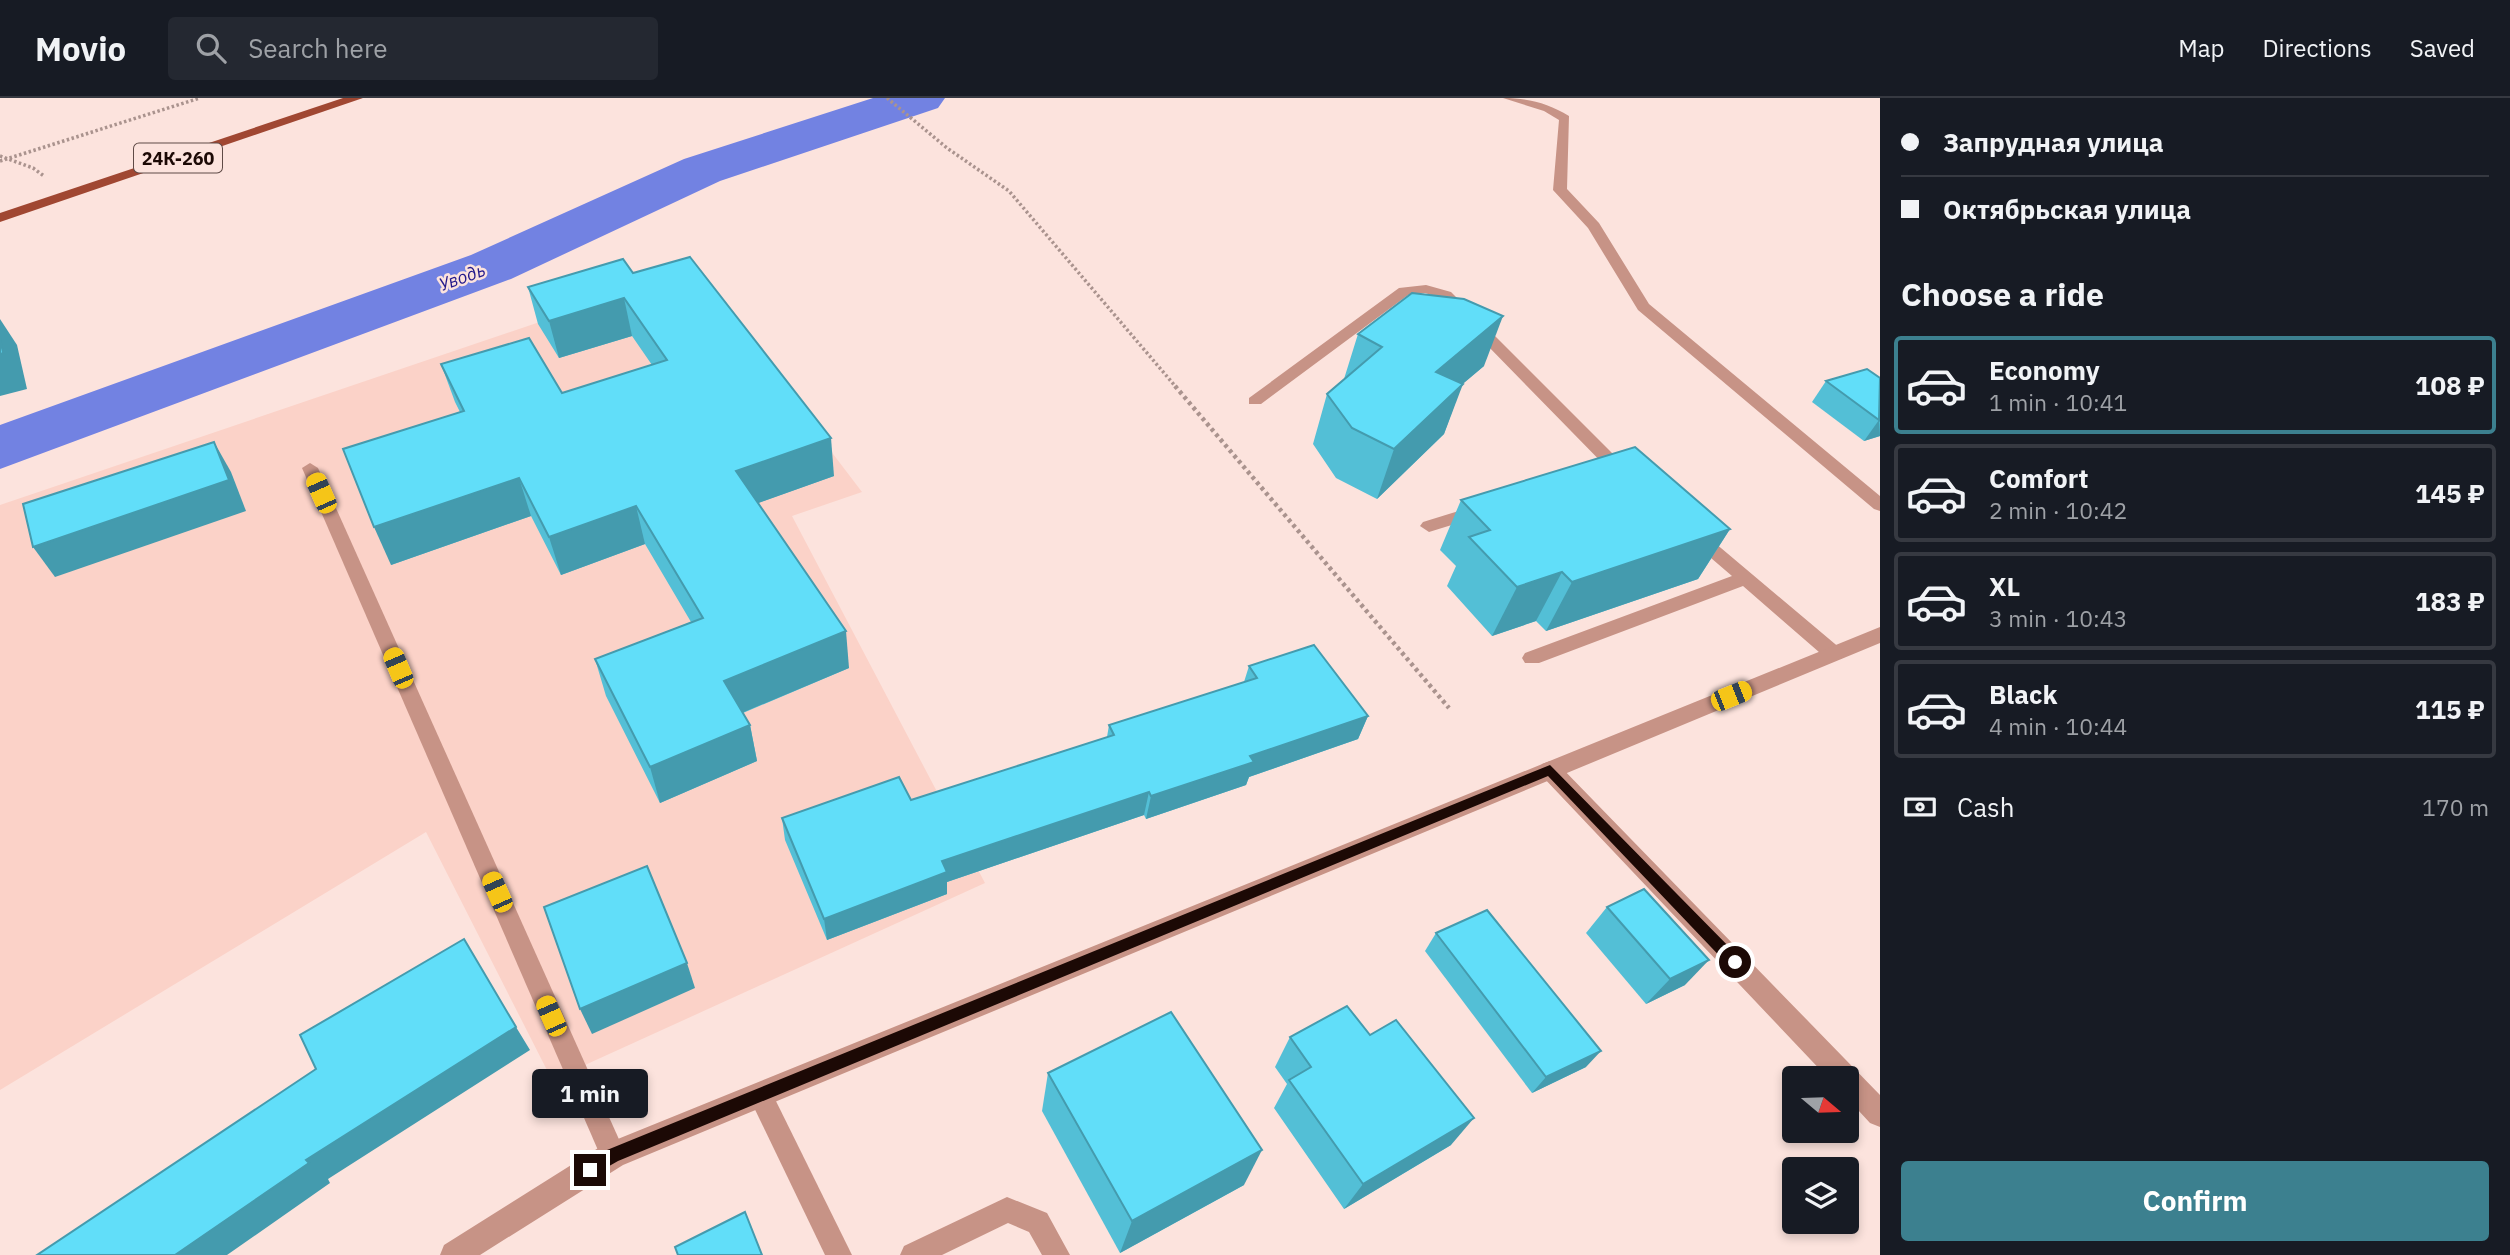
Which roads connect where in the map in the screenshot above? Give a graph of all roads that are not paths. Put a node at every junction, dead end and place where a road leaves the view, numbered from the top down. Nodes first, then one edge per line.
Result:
1 (356, 98) edge
2 (1508, 98) edge
3 (0, 218) edge
4 (1255, 401) dead end
5 (310, 468) dead end
6 (1636, 485) edge
7 (1496, 505) edge
8 (1880, 505) edge
9 (1429, 526) dead end
10 (1685, 527) edge
11 (1746, 578) junction
12 (1880, 635) edge
13 (1834, 654) junction
14 (1532, 658) dead end
15 (1550, 770) junction
16 (1834, 1066) edge
17 (1859, 1092) edge
18 (760, 1095) junction
19 (1880, 1114) edge
20 (613, 1156) junction
21 (454, 1255) edge
22 (839, 1255) edge
23 (913, 1255) edge
24 (1057, 1255) edge

1 - 3 main road, 24К-260
2 - 8 lane
4 - 6 lane
5 - 20 lane
7 - 9 lane
10 - 11 lane
11 - 13 lane
11 - 14 lane
12 - 13 street
13 - 15 street
15 - 16 street
15 - 18 street
17 - 19 street
18 - 20 street
18 - 22 lane
20 - 21 street
23 - 24 lane

